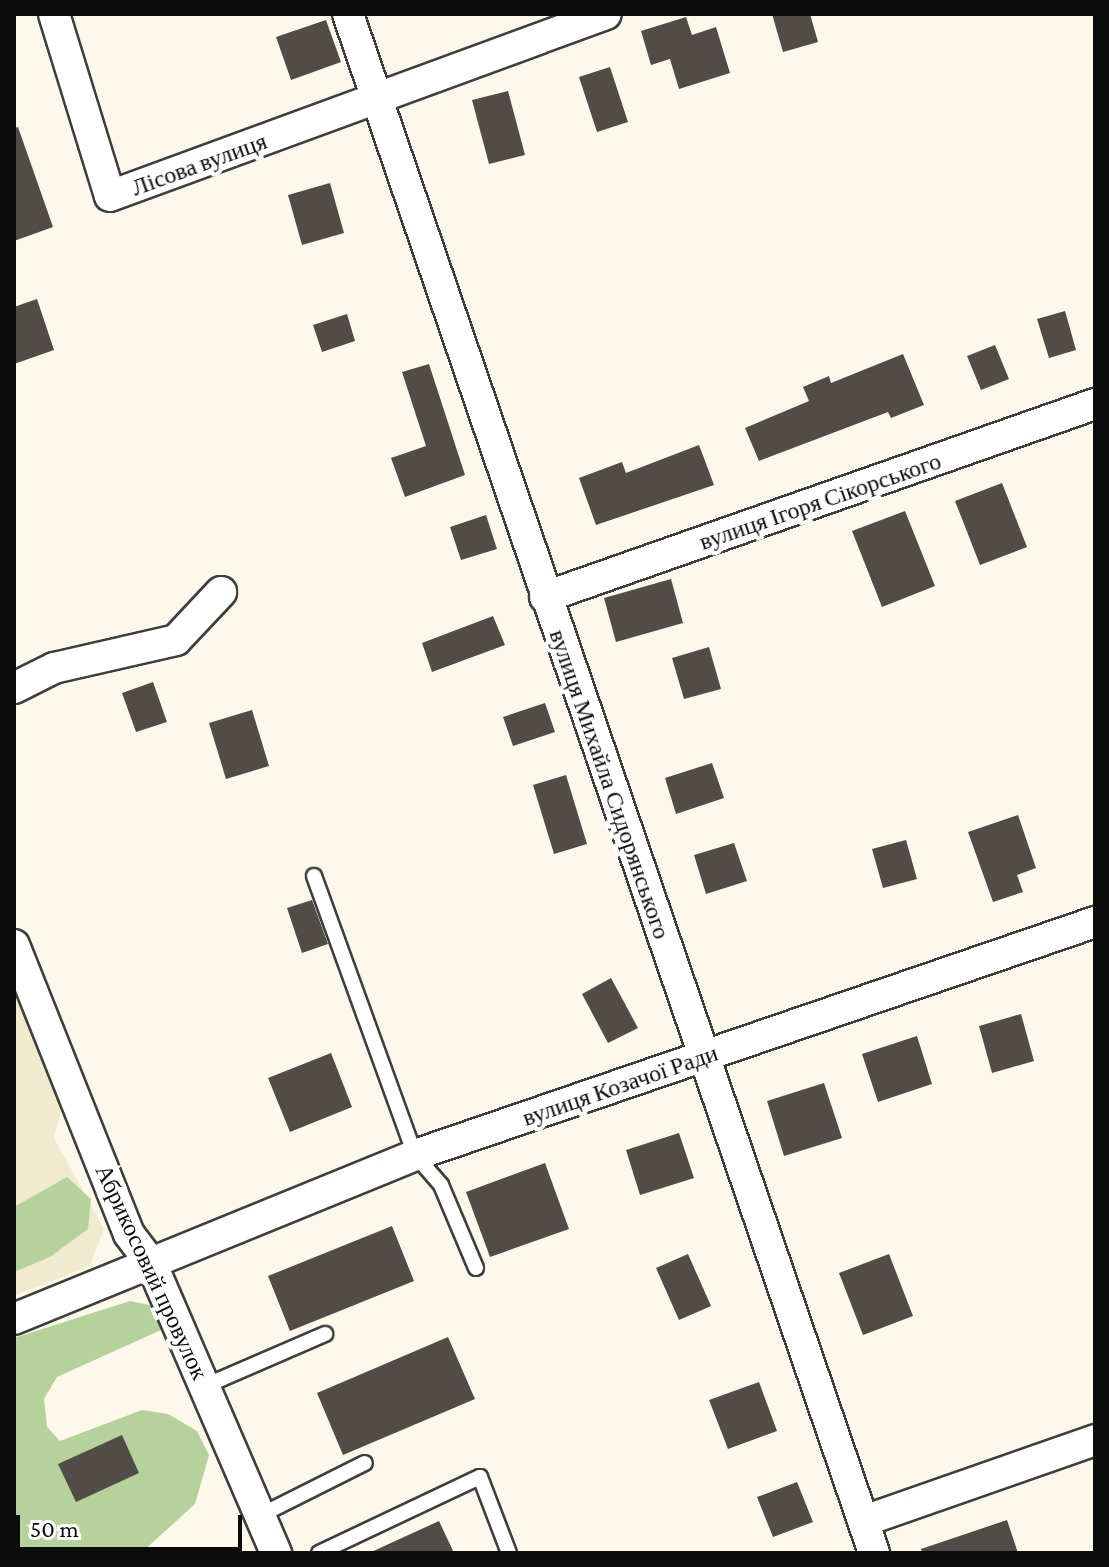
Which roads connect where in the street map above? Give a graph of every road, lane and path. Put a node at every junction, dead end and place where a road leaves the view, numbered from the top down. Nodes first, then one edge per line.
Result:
1 (54, 14) edge
2 (348, 14) edge
3 (606, 14) edge
4 (378, 99) junction
5 (1095, 404) edge
6 (221, 592) dead end
7 (545, 597) junction
8 (14, 688) edge
9 (314, 876) dead end
10 (1095, 922) edge
11 (14, 945) edge
12 (705, 1055) junction
13 (415, 1155) junction
14 (152, 1265) junction
15 (476, 1268) dead end
16 (14, 1319) edge
17 (325, 1334) dead end
18 (205, 1386) junction
19 (1095, 1440) edge
20 (365, 1463) dead end
21 (261, 1515) junction
22 (864, 1521) junction
23 (276, 1553) edge
24 (319, 1553) edge
25 (509, 1553) edge
26 (874, 1553) edge

1 - 4 street, Лісова вулиця
2 - 4 street, вулиця Михайла Сидорянського
3 - 4 street
4 - 7 street, вулиця Михайла Сидорянського
5 - 7 street, вулиця Ігоря Сікорського
6 - 8 street
7 - 12 street, вулиця Михайла Сидорянського
9 - 13 lane
10 - 12 street, вулиця Козачої Ради
11 - 14 street, Абрикосовий провулок
12 - 13 street, вулиця Козачої Ради
12 - 22 street, вулиця Михайла Сидорянського
13 - 14 street, вулиця Козачої Ради
13 - 15 lane
14 - 16 street, вулиця Козачої Ради
14 - 18 street, Абрикосовий провулок
17 - 18 lane
18 - 21 street, Абрикосовий провулок
19 - 22 street
20 - 21 lane
21 - 23 street, Абрикосовий провулок
22 - 26 street, вулиця Михайла Сидорянського
24 - 25 lane

